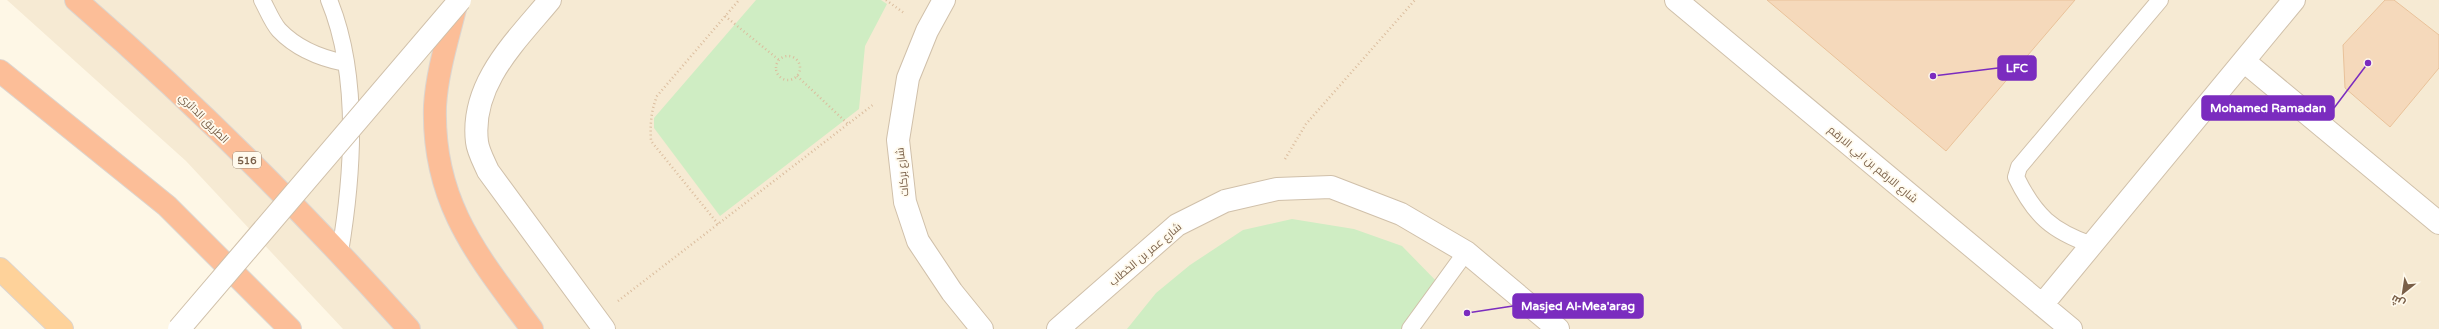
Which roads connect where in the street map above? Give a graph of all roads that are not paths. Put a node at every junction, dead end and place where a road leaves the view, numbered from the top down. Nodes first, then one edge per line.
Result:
1 (76, 0) edge
2 (262, 0) edge
3 (328, 0) edge
4 (550, 0) edge
5 (944, 0) edge
6 (1676, 0) edge
7 (2160, 0) edge
8 (2294, 0) edge
9 (458, 2) edge
10 (2245, 62) junction
11 (344, 63) junction
12 (0, 71) edge
13 (2439, 223) edge
14 (2092, 244) junction
15 (340, 252) junction
16 (1466, 252) junction
17 (0, 269) edge
18 (2042, 305) junction
19 (600, 324) edge
20 (62, 329) edge
21 (179, 329) edge
22 (290, 329) edge
23 (409, 329) edge
24 (532, 329) edge
25 (982, 329) edge
26 (1058, 329) edge
27 (1410, 329) edge
28 (1558, 329) edge
29 (2071, 329) edge

1 - 15 highway, الطريق الدائري / 516
2 - 11 lane
3 - 11 lane
4 - 19 street
5 - 25 street, شارع بركات
6 - 18 street, شارع الارقم بن ابي الارقم
7 - 14 lane
8 - 10 street
9 - 21 street, bridge
9 - 24 highway
10 - 13 street
10 - 14 street
11 - 15 lane
12 - 22 highway
14 - 18 street
15 - 23 highway, الطريق الدائري / 516
16 - 26 street, شارع عمر بن الخطاب
16 - 27 lane
16 - 28 street, شارع عمر بن الخطاب
17 - 20 highway
18 - 29 street, شارع الارقم بن ابي الارقم

